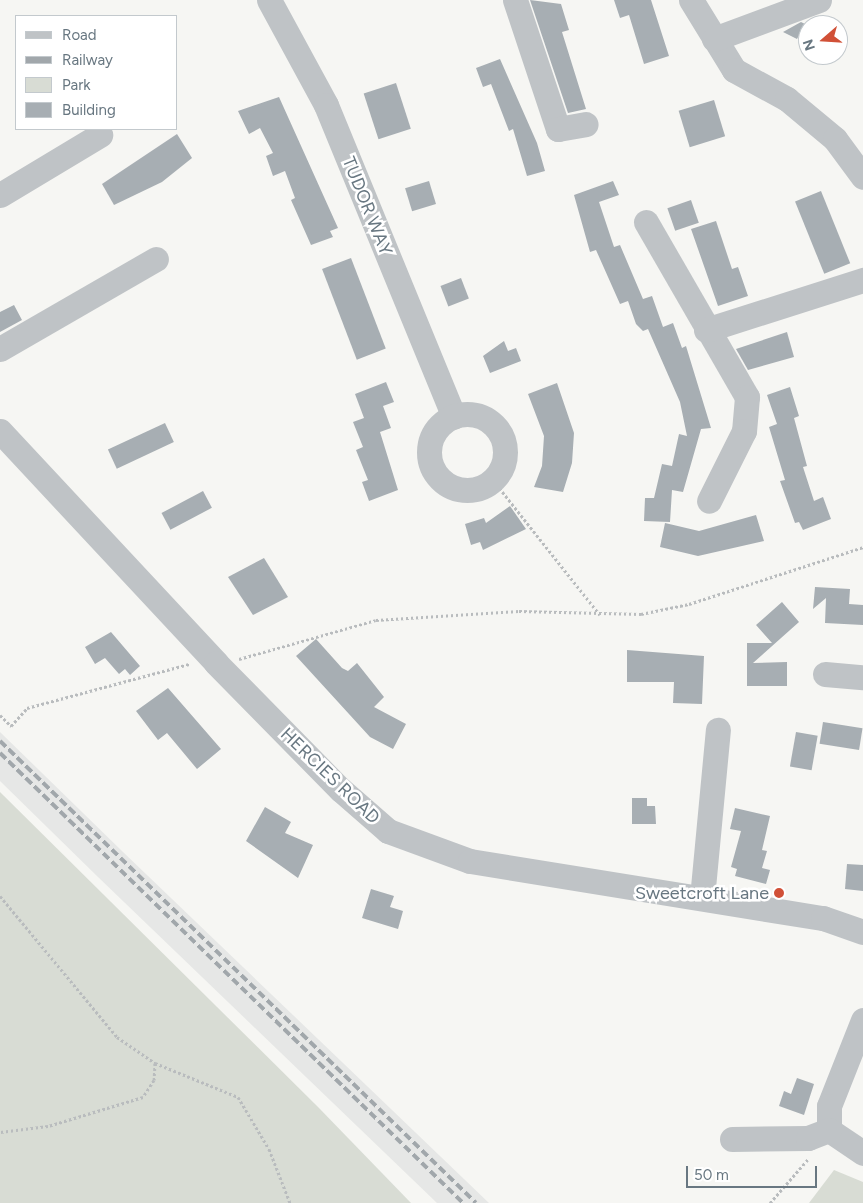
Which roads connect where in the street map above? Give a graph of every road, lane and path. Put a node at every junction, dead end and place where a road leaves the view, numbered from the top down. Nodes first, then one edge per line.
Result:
1 (269, 0) edge
2 (516, 0) edge
3 (691, 0) edge
4 (819, 0) edge
5 (714, 39) junction
6 (586, 124) dead end
7 (100, 135) dead end
8 (863, 177) edge
9 (0, 196) edge
10 (646, 222) dead end
11 (156, 259) dead end
12 (863, 280) edge
13 (706, 330) junction
14 (0, 349) edge
15 (454, 417) junction
16 (0, 431) edge
17 (493, 480) junction
18 (709, 501) dead end
19 (863, 547) edge
20 (600, 615) junction
21 (216, 663) junction
22 (825, 674) dead end
23 (863, 676) edge
24 (0, 715) edge
25 (718, 730) dead end
26 (0, 896) edge
27 (702, 898) junction
28 (863, 932) edge
29 (863, 1020) edge
30 (155, 1063) junction
31 (829, 1130) junction
32 (0, 1132) edge
33 (732, 1138) dead end
34 (863, 1153) edge
35 (290, 1203) edge
36 (770, 1203) edge

1 - 15 street, TUDOR WAY
2 - 6 street
3 - 5 street
4 - 5 street
5 - 8 street
7 - 9 street
10 - 13 street
11 - 14 street
12 - 13 street
13 - 18 street
15 - 17 street
15 - 17 street
16 - 21 street, HERCIES ROAD
17 - 20 path
19 - 20 path
20 - 21 path
21 - 24 path
21 - 27 street, HERCIES ROAD
22 - 23 street
25 - 27 street
26 - 30 path
27 - 28 street, HERCIES ROAD
29 - 31 street
30 - 32 path
30 - 35 path
31 - 33 street
31 - 34 street
31 - 36 path

